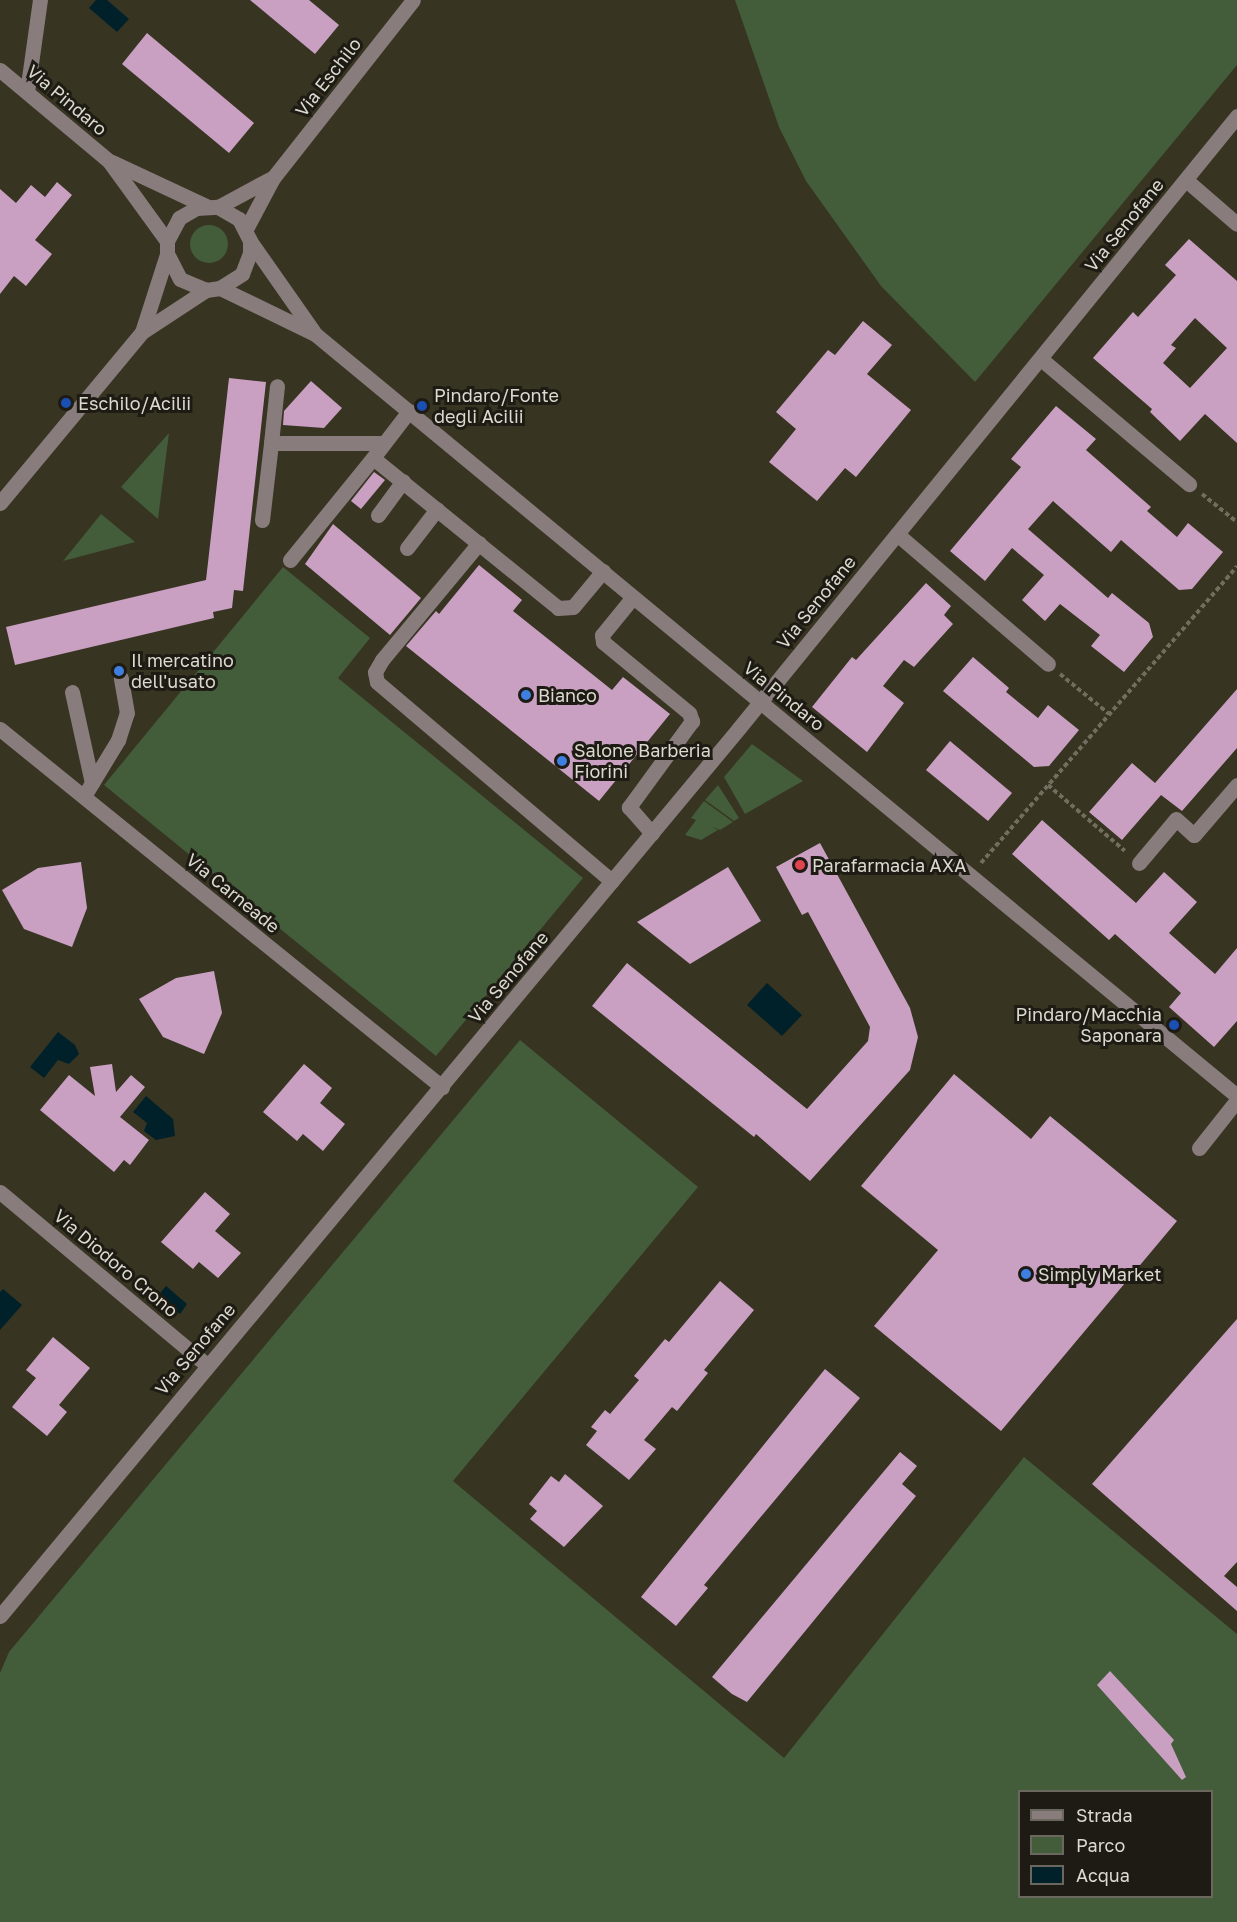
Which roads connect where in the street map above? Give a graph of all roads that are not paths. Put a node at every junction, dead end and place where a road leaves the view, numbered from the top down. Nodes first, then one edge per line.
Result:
1 (40, 0) edge
2 (413, 0) edge
3 (0, 70) edge
4 (27, 92) junction
5 (1237, 116) edge
6 (109, 161) junction
7 (273, 178) junction
8 (1186, 180) junction
9 (212, 206) junction
10 (1237, 224) edge
11 (248, 235) junction
12 (167, 247) junction
13 (213, 289) junction
14 (142, 332) junction
15 (315, 334) junction
16 (1041, 359) junction
17 (277, 386) dead end
18 (409, 411) junction
19 (271, 443) junction
20 (383, 443) junction
21 (373, 458) junction
22 (403, 482) junction
23 (1190, 484) road end
24 (0, 503) edge
25 (437, 509) junction
26 (378, 515) dead end
27 (262, 520) dead end
28 (897, 534) junction
29 (479, 543) junction
30 (407, 548) dead end
31 (290, 560) dead end
32 (603, 571) junction
33 (633, 597) junction
34 (1048, 664) road end
35 (121, 678) dead end
36 (72, 692) dead end
37 (760, 702) junction
38 (0, 729) edge
39 (1237, 785) edge
40 (88, 790) junction
41 (652, 833) junction
42 (1139, 863) road end
43 (612, 881) junction
44 (442, 1087) junction
45 (1235, 1091) edge
46 (1199, 1148) dead end
47 (0, 1192) edge
48 (207, 1365) junction
49 (0, 1616) edge

1 - 4 street
2 - 7 street, Via Eschilo
3 - 4 street, Via Pindaro
4 - 6 street, Via Pindaro
5 - 8 street, Via Senofane
6 - 9 street
6 - 12 street
7 - 9 street
7 - 11 street
8 - 10 street
8 - 16 street, Via Senofane
9 - 11 street
9 - 12 street
11 - 13 street
11 - 15 street
12 - 13 street
12 - 14 street
13 - 14 street
13 - 15 street
14 - 24 street
15 - 18 street, Via Pindaro
16 - 23 street
16 - 28 street, Via Senofane
17 - 19 street
18 - 20 street
18 - 32 street, Via Pindaro
19 - 20 street
19 - 27 street
20 - 21 street
21 - 22 street
21 - 31 street
22 - 25 street
22 - 26 street
25 - 29 street
25 - 30 street
28 - 34 street
28 - 37 street, Via Senofane
29 - 32 street
29 - 43 street
32 - 33 street, Via Pindaro
33 - 37 street, Via Pindaro
33 - 41 street
35 - 40 street
36 - 40 street
37 - 41 street, Via Senofane
37 - 45 street, Via Pindaro
38 - 40 street, Via Carneade
39 - 42 street
40 - 44 street, Via Carneade
41 - 43 street, Via Senofane
43 - 44 street, Via Senofane
44 - 48 street, Via Senofane
45 - 46 street
47 - 48 street, Via Diodoro Crono
48 - 49 street, Via Senofane

